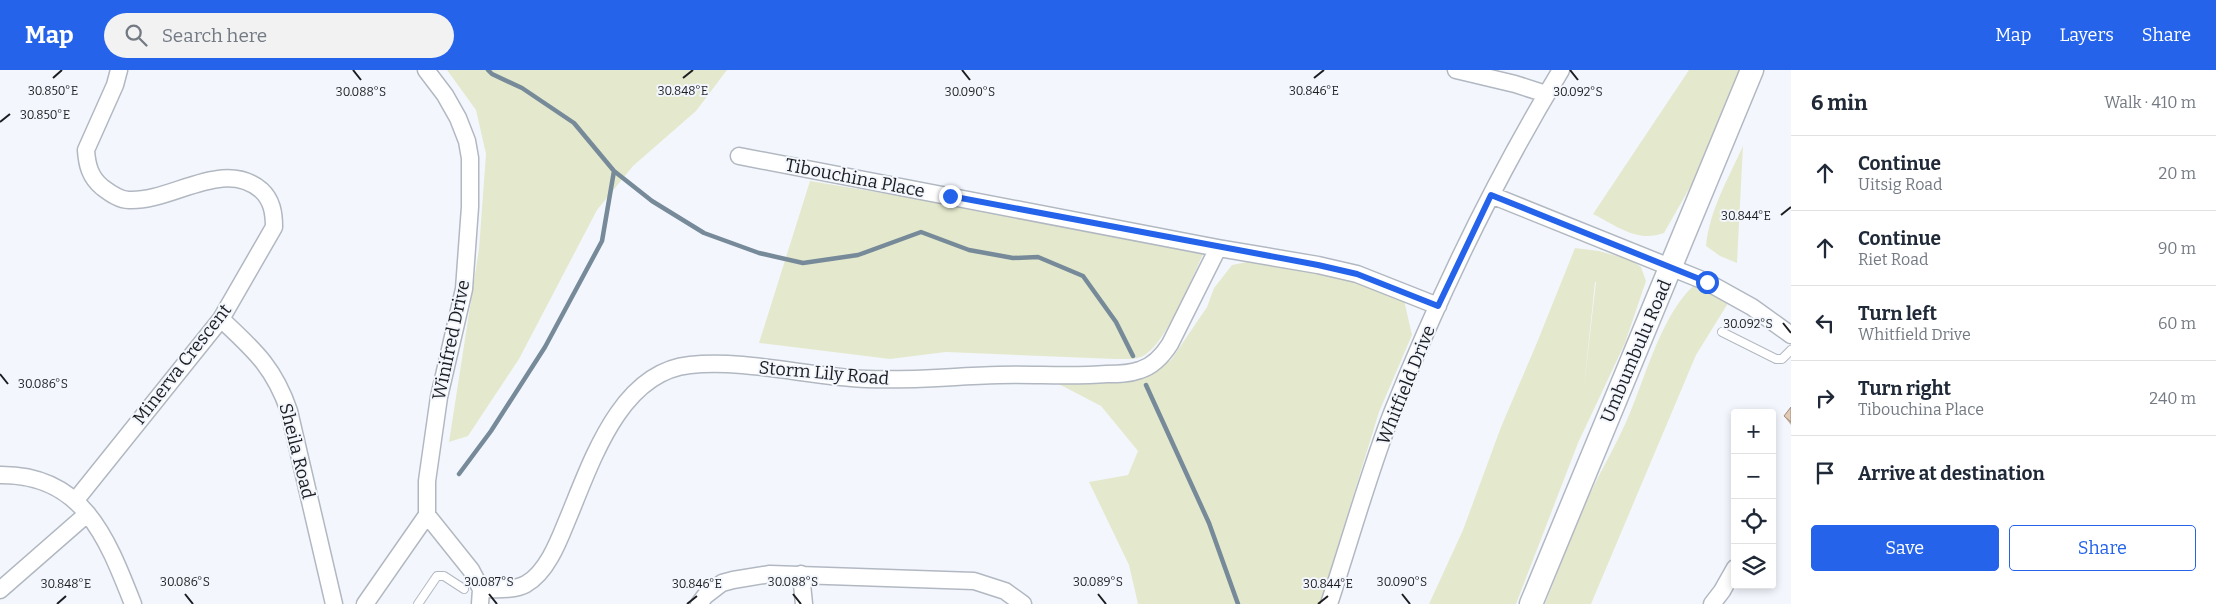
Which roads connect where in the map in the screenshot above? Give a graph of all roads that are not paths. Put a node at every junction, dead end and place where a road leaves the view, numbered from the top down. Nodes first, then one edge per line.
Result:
1 (119, 70) edge
2 (426, 70) edge
3 (1456, 70) edge
4 (1561, 70) edge
5 (1752, 70) edge
6 (1546, 94) junction
7 (739, 156) dead end
8 (1491, 195) junction
9 (1218, 248) junction
10 (1671, 267) junction
11 (1438, 306) junction
12 (220, 319) junction
13 (1722, 332) dead end
14 (1791, 335) edge
15 (1791, 350) edge
16 (0, 475) edge
17 (75, 501) junction
18 (87, 514) junction
19 (427, 515) junction
20 (802, 574) junction
21 (1731, 575) edge
22 (0, 590) edge
23 (464, 590) dead end
24 (480, 596) edge
25 (133, 604) edge
26 (334, 604) edge
27 (365, 604) edge
28 (418, 604) edge
29 (699, 604) edge
30 (804, 604) edge
31 (1023, 604) edge
32 (1329, 604) edge
33 (1531, 604) edge
34 (1712, 604) edge

1 - 12 street, Minerva Crescent
2 - 19 street, Winifred Drive
3 - 6 street
4 - 6 street, Whitfield Drive
5 - 10 main road, Umbumbulu Road
6 - 8 street, Whitfield Drive
7 - 9 street, Tibouchina Place
8 - 10 street
8 - 11 street, Whitfield Drive
9 - 11 street, Tibouchina Place
9 - 24 street, Storm Lily Road
10 - 14 street
10 - 33 main road, Umbumbulu Road
11 - 32 street, Whitfield Drive
12 - 17 street, Minerva Crescent
12 - 26 street, Sheila Road
13 - 15 lane
16 - 17 street
17 - 18 street
18 - 22 street
18 - 25 street
19 - 24 street
19 - 27 street
20 - 29 street
20 - 30 street
20 - 31 street
21 - 34 street
23 - 28 lane

